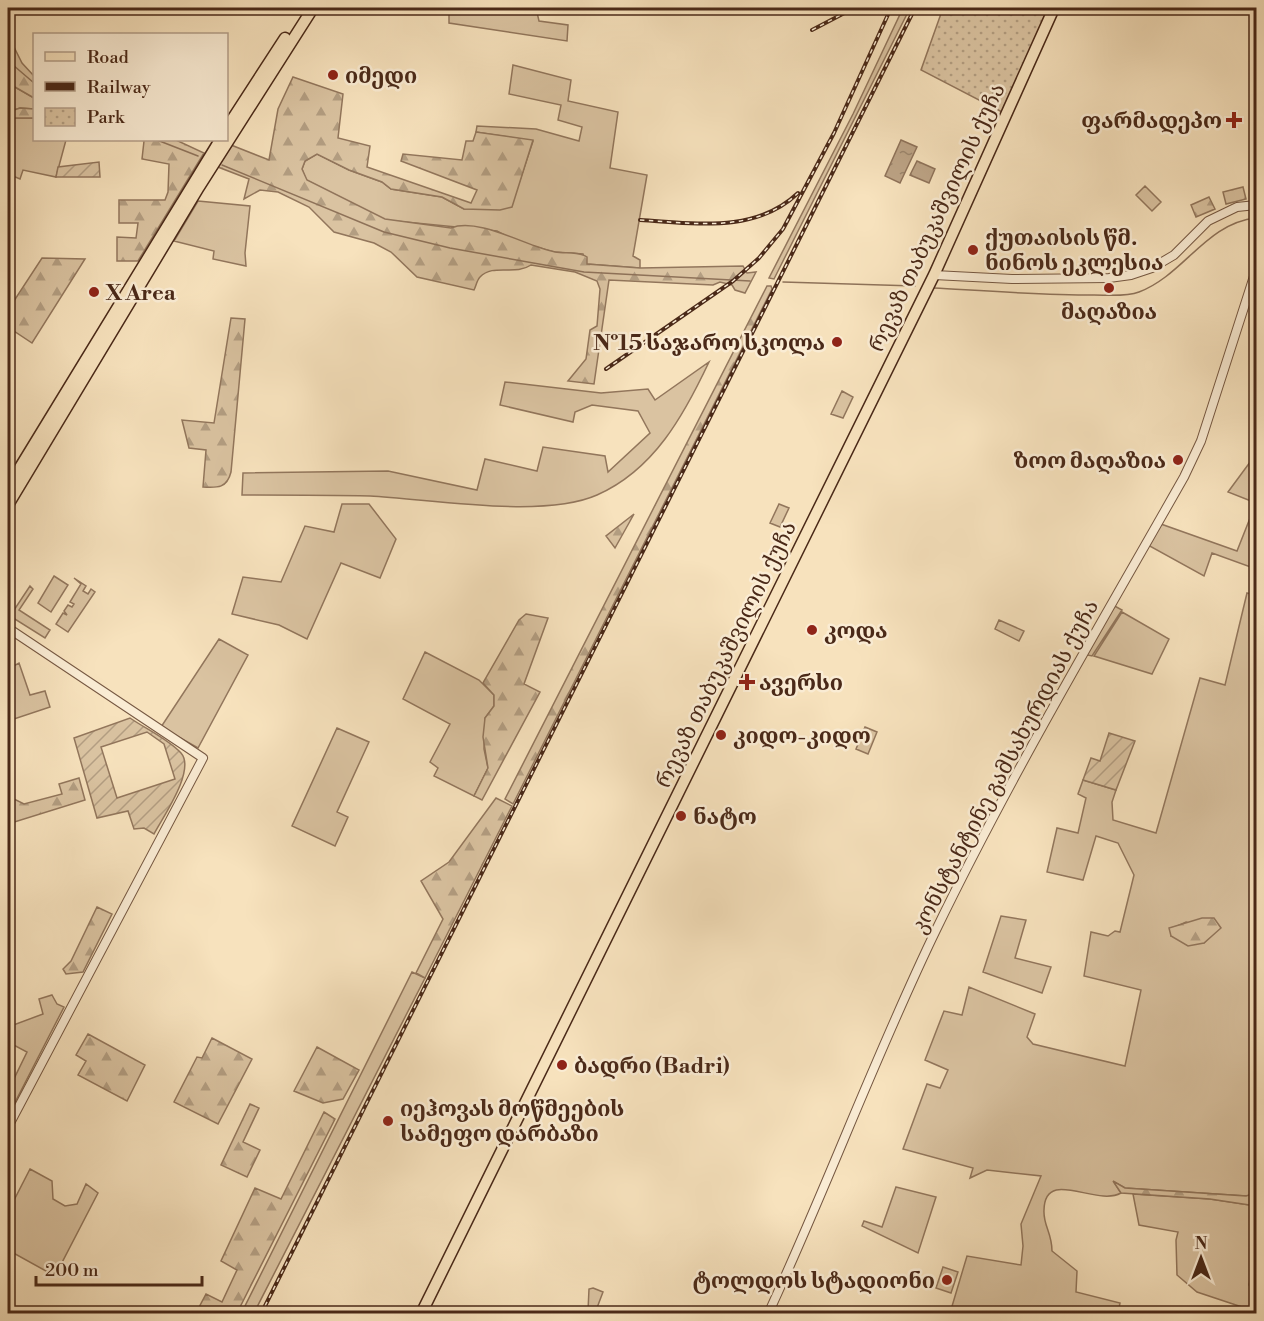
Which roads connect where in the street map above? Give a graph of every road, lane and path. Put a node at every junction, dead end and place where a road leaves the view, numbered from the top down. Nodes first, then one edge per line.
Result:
1 (304, 8) edge
2 (313, 8) edge
3 (1054, 8) edge
4 (228, 126) edge
5 (228, 135) edge
6 (220, 141) edge
7 (224, 141) edge
8 (215, 154) junction
9 (206, 168) junction
10 (1257, 206) edge
11 (1257, 270) edge
12 (934, 275) junction
13 (8, 488) edge
14 (8, 505) edge
15 (8, 628) edge
16 (8, 1127) edge
17 (421, 1314) edge
18 (768, 1314) edge

1 - 4 main road
2 - 5 main road
3 - 12 main road, რევაზ თაბუკაშვილის ქუჩა
6 - 8 main road
7 - 8 main road
8 - 9 main road
9 - 13 main road
9 - 14 main road
10 - 12 street
11 - 18 street, კონსტანტინე გამსახურდიას ქუჩა
12 - 17 main road, რევაზ თაბუკაშვილის ქუჩა
15 - 16 street

